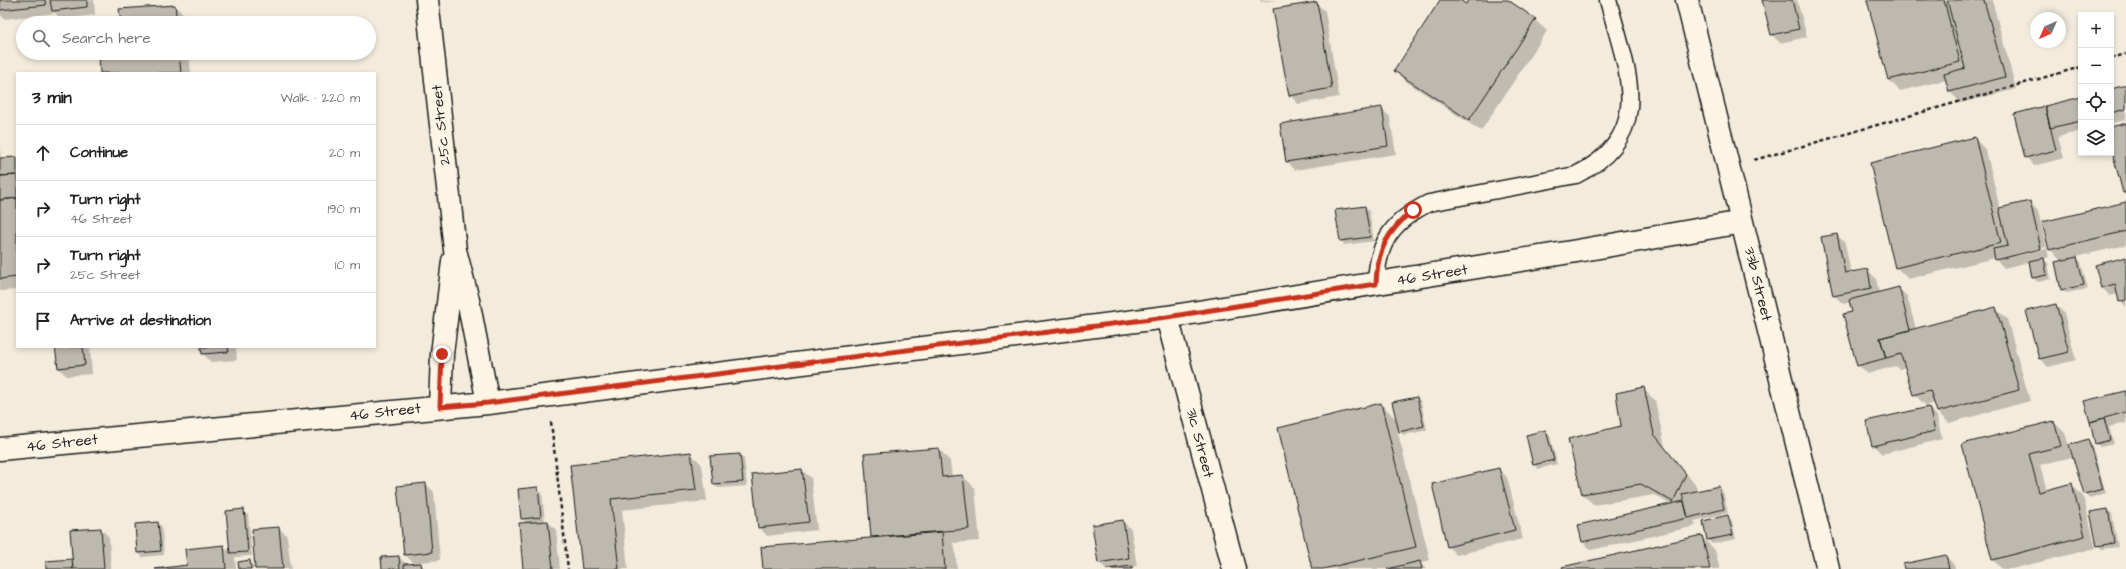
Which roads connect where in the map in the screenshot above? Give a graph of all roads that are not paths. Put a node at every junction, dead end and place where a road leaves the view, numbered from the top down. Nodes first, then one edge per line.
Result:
1 (427, 0) edge
2 (1608, 0) edge
3 (1687, 0) edge
4 (1742, 222) junction
5 (455, 250) junction
6 (1376, 284) junction
7 (1167, 317) junction
8 (488, 403) junction
9 (440, 407) junction
10 (0, 449) edge
11 (1234, 569) edge
12 (1828, 569) edge

1 - 5 street, 25c Street
2 - 6 lane
3 - 4 street, 33b Street
4 - 6 street, 46 Street
4 - 12 street, 33b Street
5 - 8 street, 25c Street
5 - 9 street, 25c Street
6 - 7 street, 46 Street
7 - 8 street, 46 Street
7 - 11 street, 31c Street
8 - 9 street, 46 Street
9 - 10 street, 46 Street

